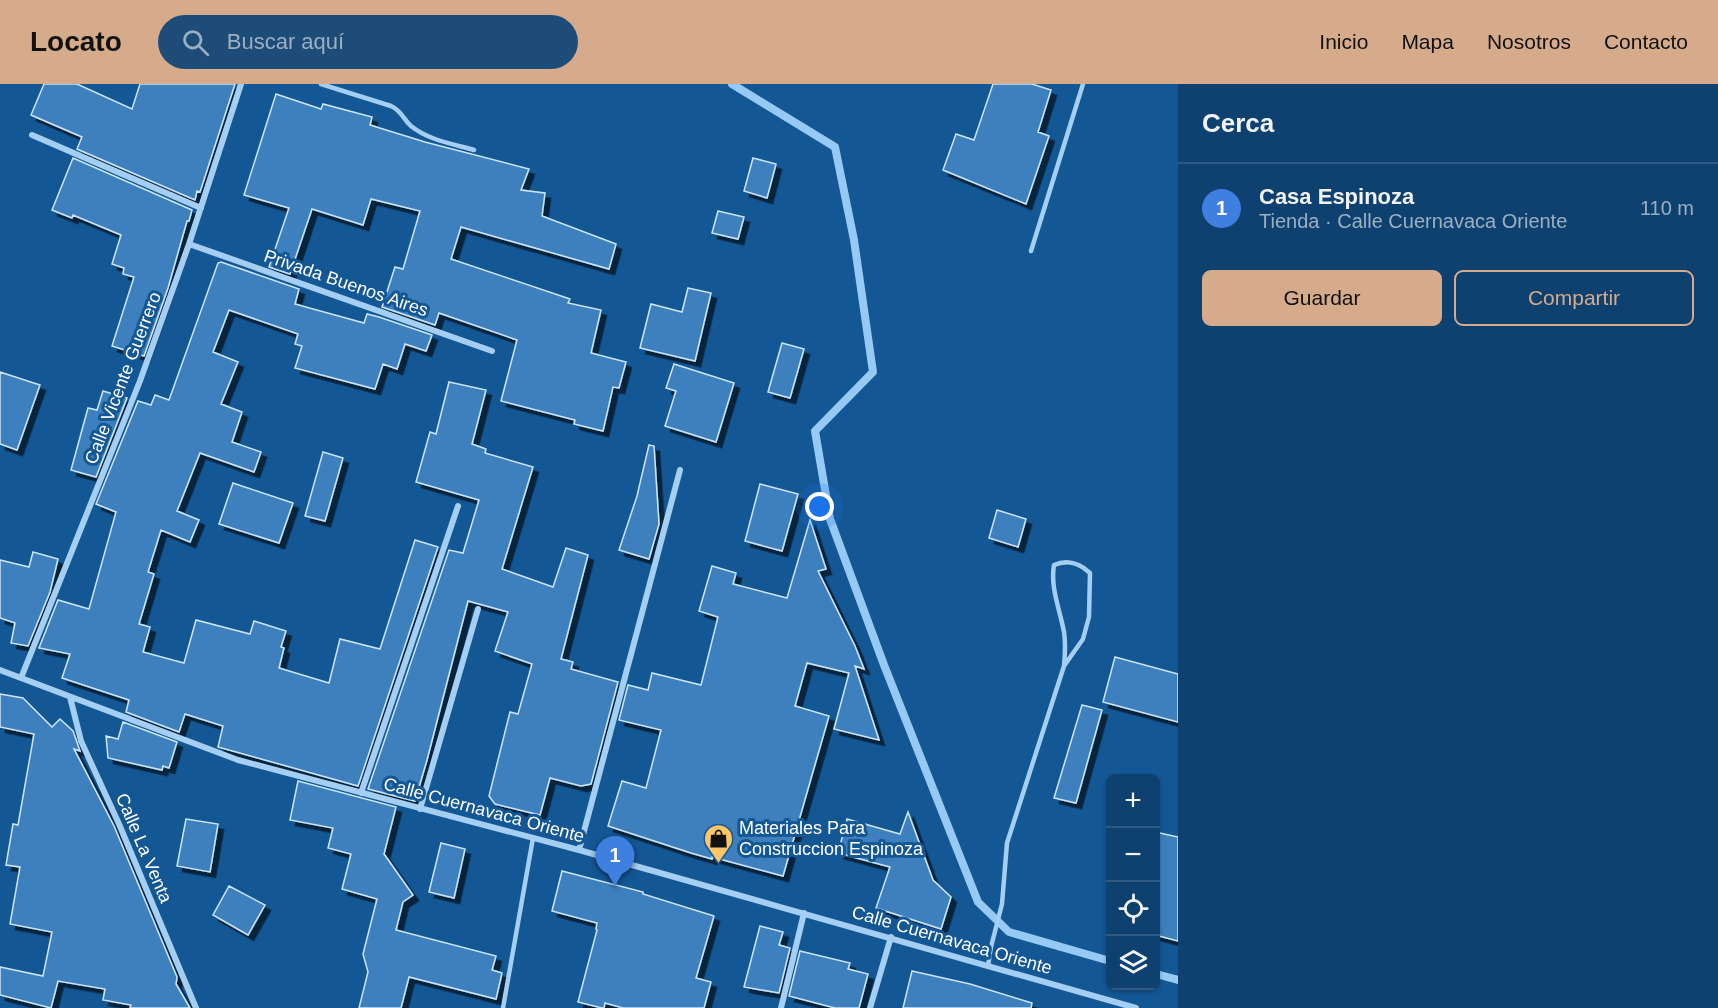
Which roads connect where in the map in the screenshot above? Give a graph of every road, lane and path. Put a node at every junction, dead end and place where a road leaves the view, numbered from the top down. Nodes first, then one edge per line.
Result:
1 (241, 84) edge
2 (321, 84) edge
3 (1083, 84) edge
4 (32, 135) dead end
5 (474, 150) dead end
6 (201, 207) junction
7 (189, 244) junction
8 (1031, 250) dead end
9 (492, 351) dead end
10 (680, 470) dead end
11 (458, 506) dead end
12 (478, 609) dead end
13 (1064, 666) junction
14 (0, 670) edge
15 (21, 678) junction
16 (70, 698) junction
17 (361, 793) junction
18 (420, 809) junction
19 (533, 838) junction
20 (579, 850) junction
21 (804, 913) junction
22 (891, 937) junction
23 (988, 966) junction
24 (196, 1008) edge
25 (503, 1008) edge
26 (781, 1008) edge
27 (870, 1008) edge
28 (1136, 1008) edge

1 - 6 street, Calle Vicente Guerrero
2 - 5 lane
3 - 8 lane
4 - 6 street
6 - 7 street, Calle Vicente Guerrero
7 - 9 street, Privada Buenos Aires
7 - 15 street, Calle Vicente Guerrero
10 - 20 street
11 - 17 street
12 - 18 street
13 - 13 lane
13 - 23 lane
14 - 15 street, Calle Cuernavaca Oriente
15 - 16 street, Calle Cuernavaca Oriente
16 - 17 street, Calle Cuernavaca Oriente
16 - 24 street, Calle La Venta
17 - 18 street, Calle Cuernavaca Oriente
18 - 19 street, Calle Cuernavaca Oriente
19 - 20 street, Calle Cuernavaca Oriente
19 - 25 lane
20 - 21 street, Calle Cuernavaca Oriente
21 - 22 street, Calle Cuernavaca Oriente
21 - 26 street
22 - 23 street, Calle Cuernavaca Oriente
22 - 27 street
23 - 28 street, Calle Cuernavaca Oriente

